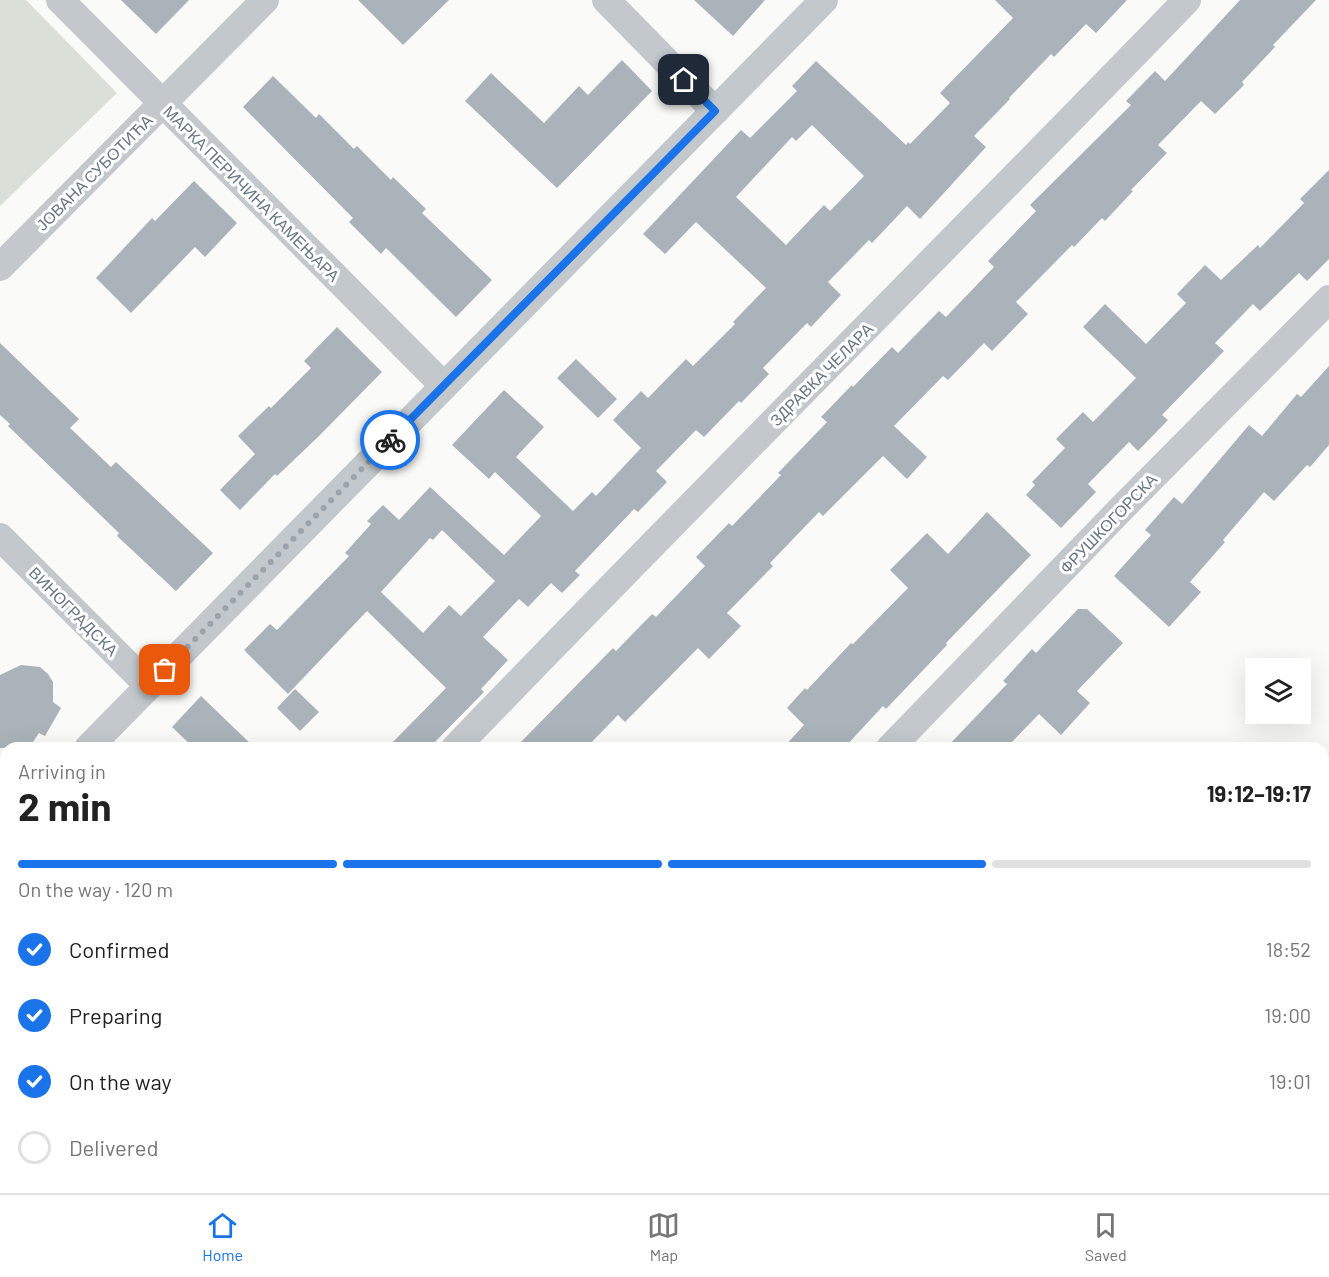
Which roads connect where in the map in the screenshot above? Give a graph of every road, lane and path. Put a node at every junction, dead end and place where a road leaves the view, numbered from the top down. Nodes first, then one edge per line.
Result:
1 (60, 0) edge
2 (265, 0) edge
3 (606, 0) edge
4 (824, 0) edge
5 (1186, 0) edge
6 (162, 103) junction
7 (715, 111) junction
8 (0, 267) edge
9 (1329, 299) edge
10 (444, 386) junction
11 (0, 537) edge
12 (149, 686) junction
13 (94, 742) edge
14 (460, 742) edge
15 (896, 742) edge

1 - 6 street, МАРКА ПЕРИЧИНА КАМЕЊАРА
2 - 6 street, ЈОВАНА СУБОТИЋА
3 - 7 street
4 - 7 street
5 - 14 street, ЗДРАВКА ЧЕЛАРА
6 - 8 street, ЈОВАНА СУБОТИЋА
6 - 10 street, МАРКА ПЕРИЧИНА КАМЕЊАРА
7 - 10 street
9 - 15 street, ФРУШКОГОРСКА
10 - 12 street
11 - 12 street, ВИНОГРАДСКА
12 - 13 street

